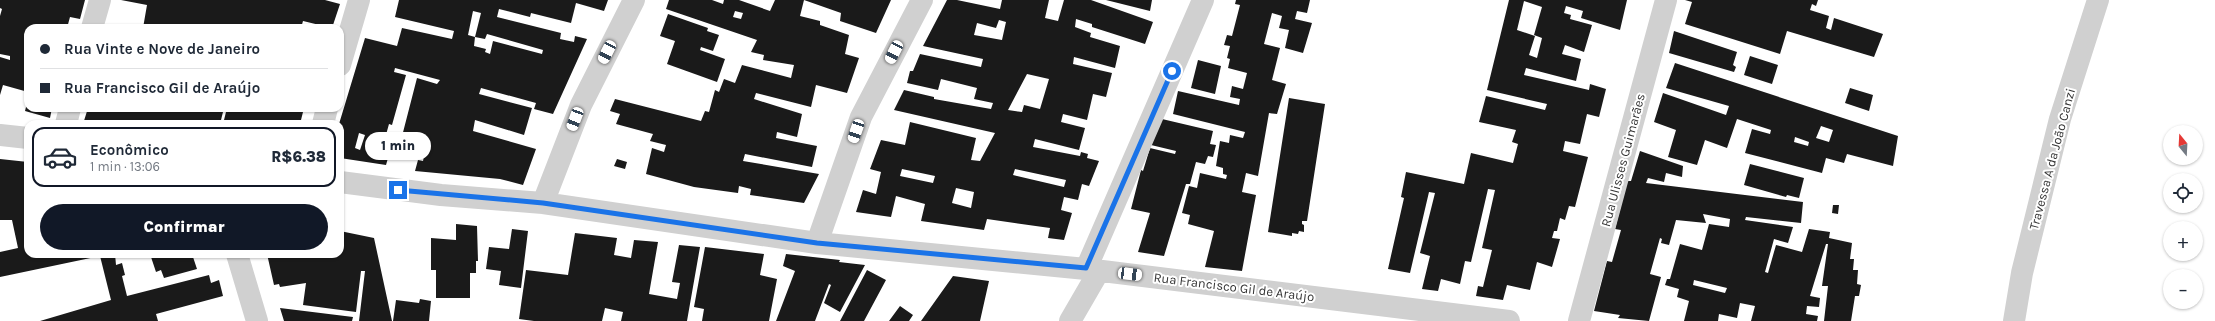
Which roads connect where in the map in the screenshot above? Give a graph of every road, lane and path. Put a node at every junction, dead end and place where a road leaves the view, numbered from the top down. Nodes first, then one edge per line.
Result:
1 (100, 0) edge
2 (359, 0) edge
3 (634, 0) edge
4 (922, 0) edge
5 (1203, 0) edge
6 (1666, 0) edge
7 (2098, 0) edge
8 (93, 24) edge
9 (344, 51) edge
10 (0, 135) edge
11 (24, 138) edge
12 (344, 183) edge
13 (543, 203) junction
14 (817, 243) junction
15 (238, 258) edge
16 (1093, 270) junction
17 (257, 321) edge
18 (1070, 321) edge
19 (1509, 321) edge
20 (1579, 321) edge
21 (2014, 321) edge

1 - 8 street
2 - 9 street
3 - 13 street
4 - 14 street
5 - 16 street
6 - 20 street, Rua Ulisses Guimarães
7 - 21 street, Travessa A da João Canzi
10 - 11 street
12 - 13 street, Rua Francisco Gil de Araújo
13 - 14 street, Rua Francisco Gil de Araújo
14 - 16 street, Rua Francisco Gil de Araújo
15 - 17 street
16 - 18 street
16 - 19 street, Rua Francisco Gil de Araújo

